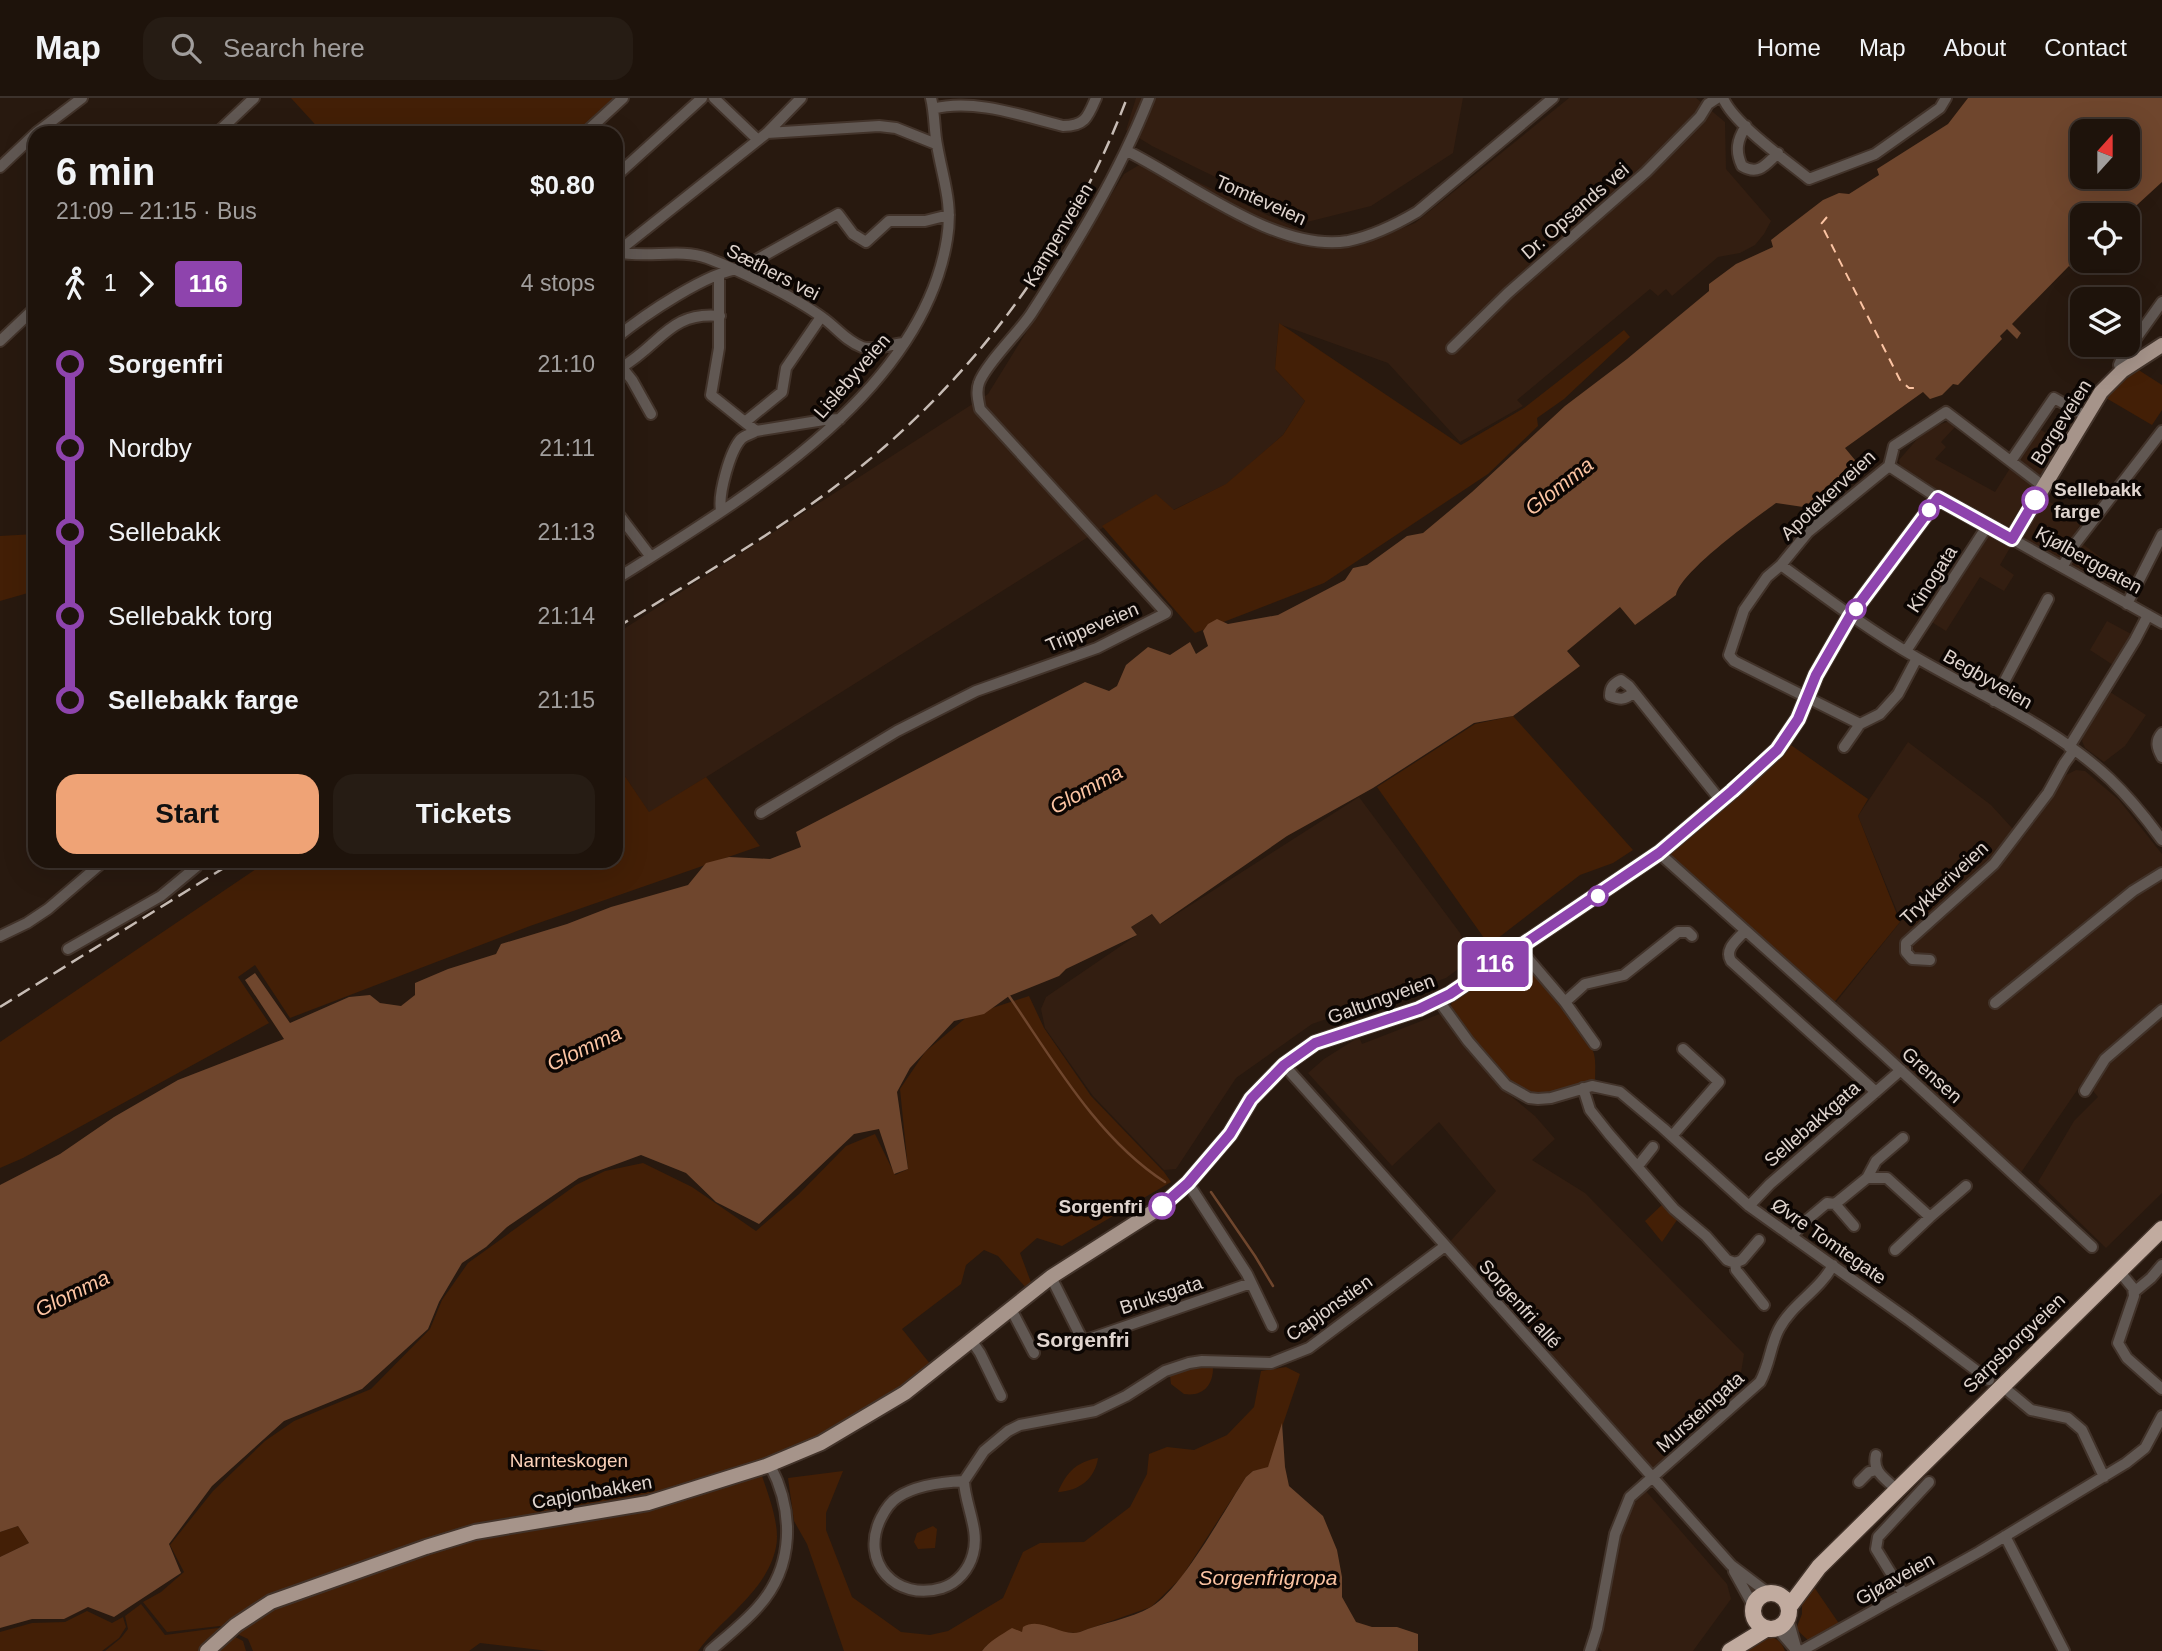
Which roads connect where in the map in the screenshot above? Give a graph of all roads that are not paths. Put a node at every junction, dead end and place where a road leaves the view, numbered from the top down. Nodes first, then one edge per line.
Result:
1 (82, 98) edge
2 (254, 98) edge
3 (623, 98) edge
4 (702, 98) edge
5 (714, 98) edge
6 (801, 98) edge
7 (1096, 98) edge
8 (1149, 98) edge
9 (1553, 98) edge
10 (1717, 98) edge
11 (1723, 98) edge
12 (1946, 98) edge
13 (949, 100) edge
14 (932, 103) edge
15 (46, 126) edge
16 (224, 126) edge
17 (593, 126) edge
18 (1746, 126) junction
19 (762, 136) junction
20 (28, 141) edge
21 (936, 144) junction
22 (1127, 151) junction
23 (1778, 153) junction
24 (0, 167) edge
25 (623, 170) edge
26 (949, 215) junction
27 (623, 246) edge
28 (623, 253) edge
29 (731, 269) junction
30 (719, 276) junction
31 (2162, 302) edge
32 (28, 315) edge
33 (720, 316) junction
34 (821, 317) junction
35 (623, 332) edge
36 (0, 341) edge
37 (904, 343) junction
38 (2162, 345) edge
39 (1452, 348) dead end
40 (623, 363) edge
41 (623, 370) edge
42 (2122, 371) junction
43 (979, 381) joint
44 (651, 414) dead end
45 (2086, 416) junction
46 (840, 419) junction
47 (745, 422) junction
48 (757, 431) junction
49 (2162, 431) edge
50 (2011, 461) junction
51 (1889, 466) junction
52 (2043, 486) junction
53 (1938, 498) junction
54 (721, 510) junction
55 (623, 520) edge
56 (1988, 525) junction
57 (2162, 535) edge
58 (2012, 539) junction
59 (650, 557) junction
60 (1781, 565) junction
61 (2063, 566) junction
62 (623, 574) edge
63 (2048, 599) dead end
64 (2127, 604) junction
65 (2148, 615) junction
66 (1850, 616) junction
67 (2162, 623) edge
68 (1906, 651) junction
69 (1917, 658) junction
70 (1633, 693) dead end
71 (1808, 699) junction
72 (1994, 701) junction
73 (1860, 724) junction
74 (2162, 733) edge
75 (1844, 747) dead end
76 (2072, 748) junction
77 (2162, 757) edge
78 (1721, 801) junction
79 (761, 813) dead end
80 (2162, 840) edge
81 (1659, 853) junction
82 (96, 868) edge
83 (195, 868) edge
84 (2162, 873) edge
85 (1745, 931) junction
86 (0, 936) edge
87 (1692, 936) dead end
88 (1519, 948) junction
89 (68, 949) dead end
90 (1930, 960) dead end
91 (1439, 1001) junction
92 (1565, 1002) junction
93 (1995, 1003) dead end
94 (2162, 1010) edge
95 (1595, 1044) dead end
96 (1683, 1049) dead end
97 (1284, 1065) junction
98 (1900, 1070) junction
99 (1583, 1088) junction
100 (2085, 1091) dead end
101 (1876, 1092) junction
102 (1672, 1136) junction
103 (1903, 1138) dead end
104 (1653, 1147) dead end
105 (1638, 1166) junction
106 (1867, 1178) junction
107 (1188, 1183) junction
108 (1966, 1186) dead end
109 (1835, 1204) junction
110 (1749, 1206) junction
111 (1930, 1217) junction
112 (1854, 1226) dead end
113 (2162, 1228) edge
114 (1792, 1237) junction
115 (1759, 1240) dead end
116 (1445, 1246) junction
117 (2092, 1247) dead end
118 (1895, 1250) dead end
119 (1735, 1263) junction
120 (1833, 1265) junction
121 (2162, 1265) edge
122 (2119, 1271) junction
123 (1051, 1277) junction
124 (1251, 1283) junction
125 (2134, 1292) junction
126 (1764, 1305) dead end
127 (1011, 1309) junction
128 (1272, 1326) dead end
129 (971, 1340) junction
130 (1034, 1353) dead end
131 (1995, 1383) junction
132 (2162, 1389) edge
133 (1001, 1396) dead end
134 (2162, 1416) edge
135 (1876, 1455) dead end
136 (770, 1465) junction
137 (1876, 1470) junction
138 (2104, 1476) junction
139 (1652, 1478) junction
140 (964, 1481) junction
141 (1859, 1482) dead end
142 (1929, 1482) dead end
143 (1896, 1489) junction
144 (2005, 1536) junction
145 (1731, 1565) junction
146 (1903, 1593) junction
147 (1754, 1611) junction
148 (1778, 1612) junction
149 (1732, 1649) edge
150 (207, 1651) edge
151 (710, 1651) edge
152 (1590, 1651) edge
153 (1798, 1651) edge
154 (2064, 1651) edge

1 - 15 street
2 - 16 street
3 - 17 street
4 - 25 street
5 - 19 street
6 - 19 street
7 - 13 street
8 - 22 street, Kampenveien
9 - 22 street, Tomteveien
10 - 39 street, Dr. Opsands vei
11 - 18 street
12 - 23 street
13 - 14 street
14 - 21 street, Lislebyveien
18 - 23 street
18 - 23 street
19 - 21 street
19 - 27 street
20 - 24 street
21 - 26 street, Lislebyveien
22 - 43 street, Kampenveien
26 - 29 street
26 - 37 street, Lislebyveien
28 - 29 street, Sæthers vei
29 - 30 street
29 - 34 street, Sæthers vei
30 - 33 street
30 - 35 street
31 - 42 street
32 - 36 street
33 - 40 street
33 - 47 street
34 - 37 street, Sæthers vei
34 - 47 street
37 - 46 street, Lislebyveien
38 - 42 main road, Borgeveien
41 - 44 street
42 - 45 main road, Borgeveien
43 - 79 street, Trippeveien
45 - 50 street
45 - 52 main road, Borgeveien
46 - 48 street
46 - 54 street, Lislebyveien
47 - 48 street
48 - 54 street
49 - 61 street
50 - 51 street, Apotekerveien
50 - 52 street
51 - 53 street, Kjølberggaten
51 - 60 street, Apotekerveien
52 - 58 main road, Borgeveien
53 - 56 main road, Kjølberggaten
53 - 66 main road, Galtungveien
54 - 59 street, Lislebyveien
55 - 59 street
56 - 58 main road, Kjølberggaten
56 - 68 street, Kinogata
57 - 64 street
58 - 61 street, Kjølberggaten
59 - 62 street, Lislebyveien
60 - 66 street, Begbyveien
60 - 71 street, Apotekerveien
61 - 64 street, Kjølberggaten
63 - 72 street
64 - 65 street, Kjølberggaten
65 - 67 street, Kjølberggaten
65 - 76 street, Trykkeriveien
66 - 68 street, Begbyveien
66 - 71 main road, Galtungveien
68 - 69 street, Begbyveien
69 - 72 street, Begbyveien
69 - 73 street
70 - 78 street
71 - 73 street
71 - 78 main road, Galtungveien
72 - 76 street, Begbyveien
73 - 75 street
74 - 77 street
76 - 80 street, Begbyveien
76 - 90 street, Trykkeriveien
78 - 81 main road, Galtungveien
81 - 85 street, Grensen
81 - 88 main road, Galtungveien
82 - 86 street
83 - 89 street
84 - 93 street
85 - 98 street, Grensen
85 - 101 street
87 - 92 street
88 - 91 main road, Galtungveien
88 - 92 street
91 - 97 main road, Galtungveien
91 - 99 street
92 - 95 street
94 - 100 street
96 - 102 street
97 - 107 main road, Galtungveien
97 - 116 street, Sorgenfri allé
98 - 101 street, Sellebakkgata
98 - 117 street, Grensen
99 - 102 street, Øvre Tomtegate
99 - 105 street
101 - 110 street, Sellebakkgata
102 - 110 street, Øvre Tomtegate
103 - 106 street
104 - 105 street
105 - 119 street
106 - 109 street
106 - 111 street
107 - 123 main road, Galtungveien
107 - 124 street
108 - 111 street
109 - 112 street
109 - 114 street
110 - 114 street, Øvre Tomtegate
111 - 118 street
113 - 122 highway, Sarpsborgveien
114 - 120 street, Øvre Tomtegate
115 - 119 street
116 - 139 street, Sorgenfri allé
116 - 140 street, Capjonstien
119 - 126 street
120 - 131 street, Øvre Tomtegate
120 - 139 street, Mursteingata
121 - 125 street
122 - 125 street
122 - 131 highway, Sarpsborgveien
123 - 124 street, Bruksgata
123 - 127 main road, Galtungveien
124 - 128 street
125 - 132 street
127 - 129 main road, Galtungveien
127 - 130 street
129 - 133 street
129 - 136 main road, Capjonbakken
131 - 138 street
131 - 143 highway, Sarpsborgveien
134 - 138 street, Gjøaveien
135 - 137 street
136 - 150 main road, Capjonbakken
136 - 151 street
137 - 141 street
137 - 143 street
138 - 144 street, Gjøaveien
139 - 145 street, Sorgenfri allé
139 - 152 street, Mursteingata
140 - 140 street
142 - 146 street
143 - 148 highway, Sarpsborgveien
144 - 146 street, Gjøaveien
144 - 154 street
145 - 147 street
145 - 148 street, Gjøaveien
146 - 153 street, Gjøaveien
147 - 148 highway, Sarpsborgveien
147 - 148 highway
147 - 149 highway, Sarpsborgveien
148 - 149 highway, Sarpsborgveien
148 - 153 street, Gjøaveien

